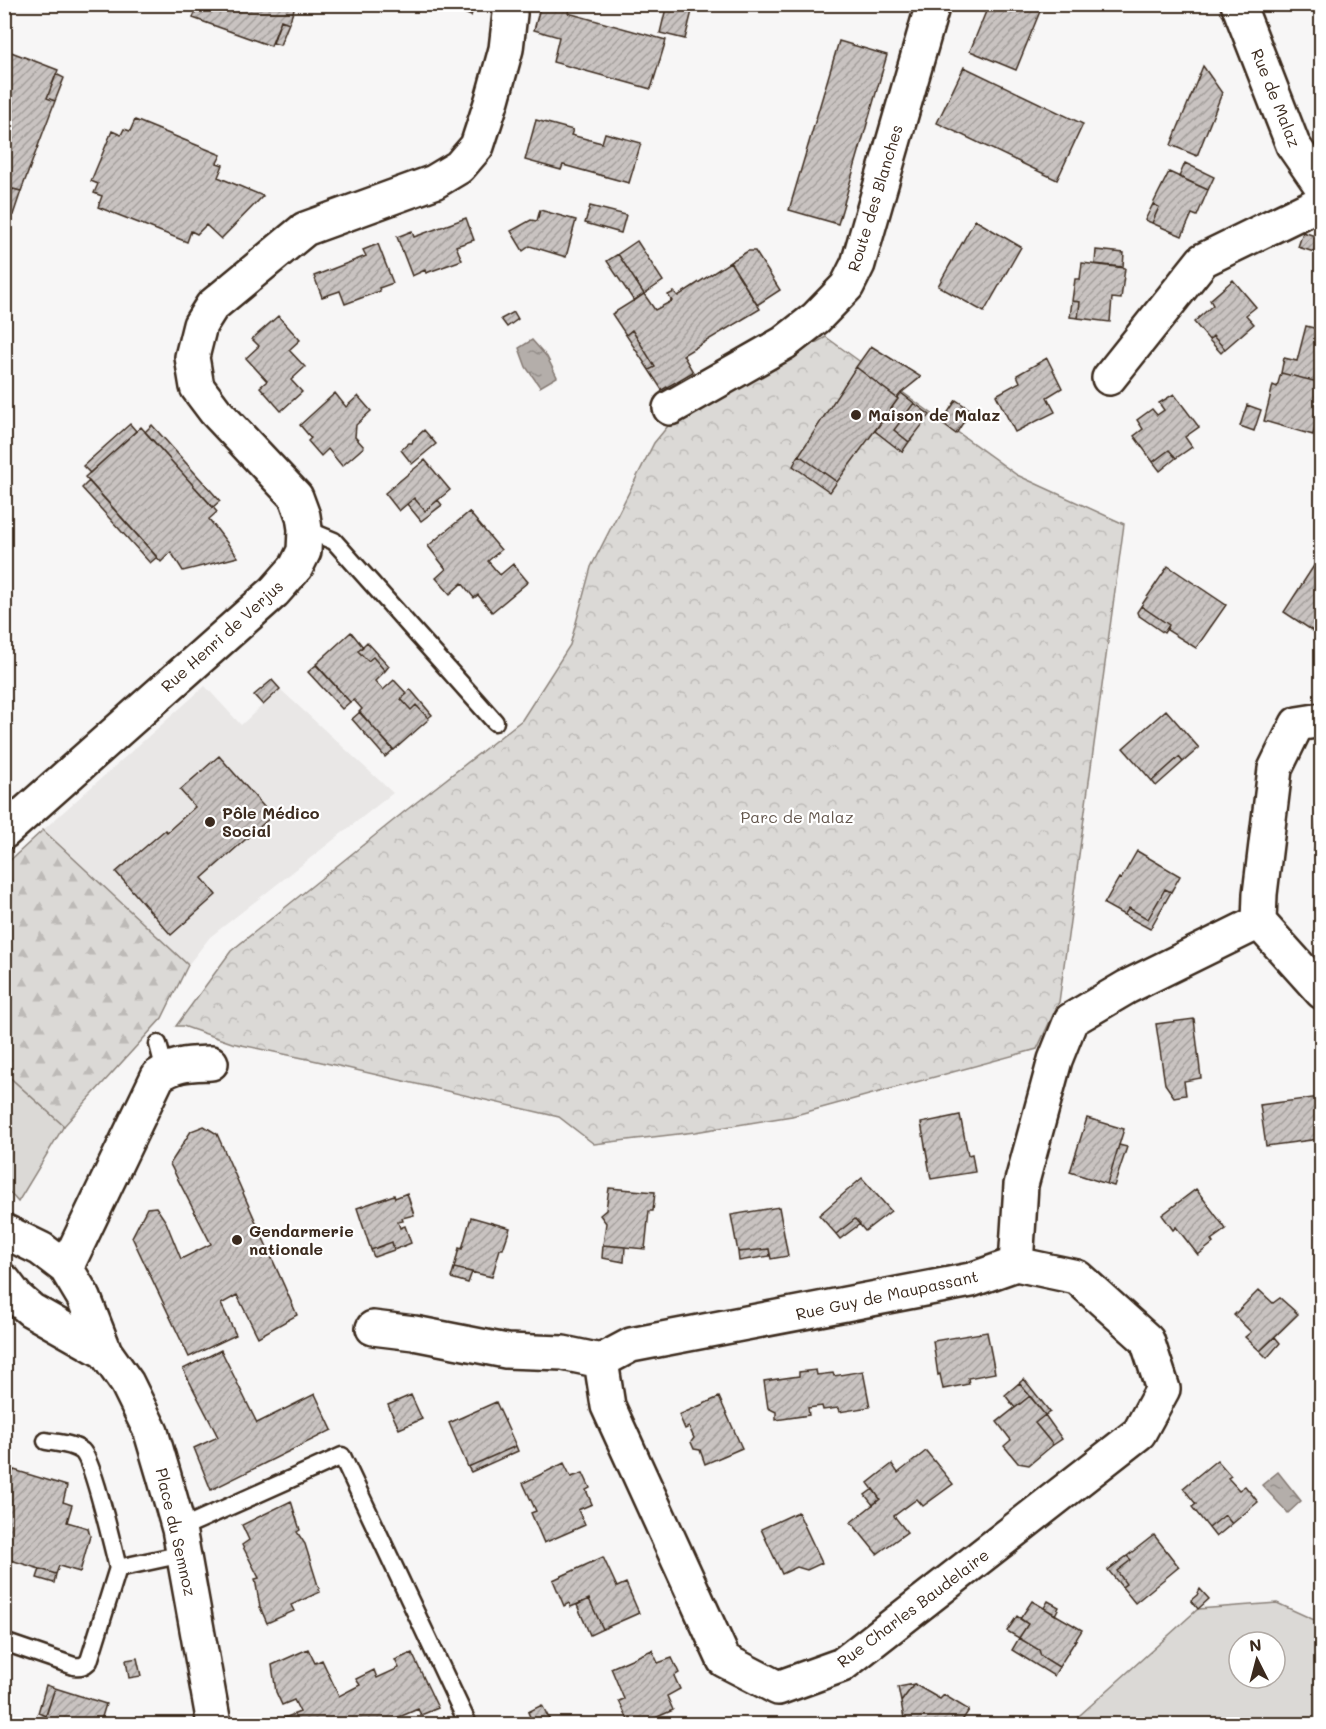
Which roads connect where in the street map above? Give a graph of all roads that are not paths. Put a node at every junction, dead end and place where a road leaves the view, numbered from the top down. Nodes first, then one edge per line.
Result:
1 (509, 4) edge
2 (933, 4) edge
3 (1238, 4) edge
4 (1322, 186) edge
5 (1322, 202) edge
6 (1109, 378) dead end
7 (670, 408) dead end
8 (305, 529) junction
9 (1322, 720) edge
10 (495, 722) dead end
11 (4, 832) edge
12 (1259, 922) junction
13 (1322, 992) edge
14 (211, 1063) dead end
15 (4, 1231) edge
16 (1016, 1264) junction
17 (66, 1268) junction
18 (4, 1281) edge
19 (373, 1328) dead end
20 (105, 1352) junction
21 (601, 1360) junction
22 (46, 1441) dead end
23 (181, 1541) junction
24 (118, 1568) junction
25 (4, 1642) edge
26 (214, 1725) edge
27 (468, 1725) edge

1 - 8 street, Rue Henri de Verjus
2 - 7 street, Route des Blanches
3 - 4 street, Rue de Malaz
5 - 6 street
8 - 10 lane
8 - 11 street, Rue Henri de Verjus
9 - 12 street
12 - 13 street
12 - 16 street
14 - 17 street
15 - 17 street
16 - 21 street, Rue Guy de Maupassant
16 - 21 street, Rue Charles Baudelaire
17 - 20 street
18 - 20 street
19 - 21 street
20 - 23 street, Place du Semnoz
22 - 24 lane
23 - 24 lane
23 - 26 street, Place du Semnoz
23 - 27 lane
24 - 25 lane

